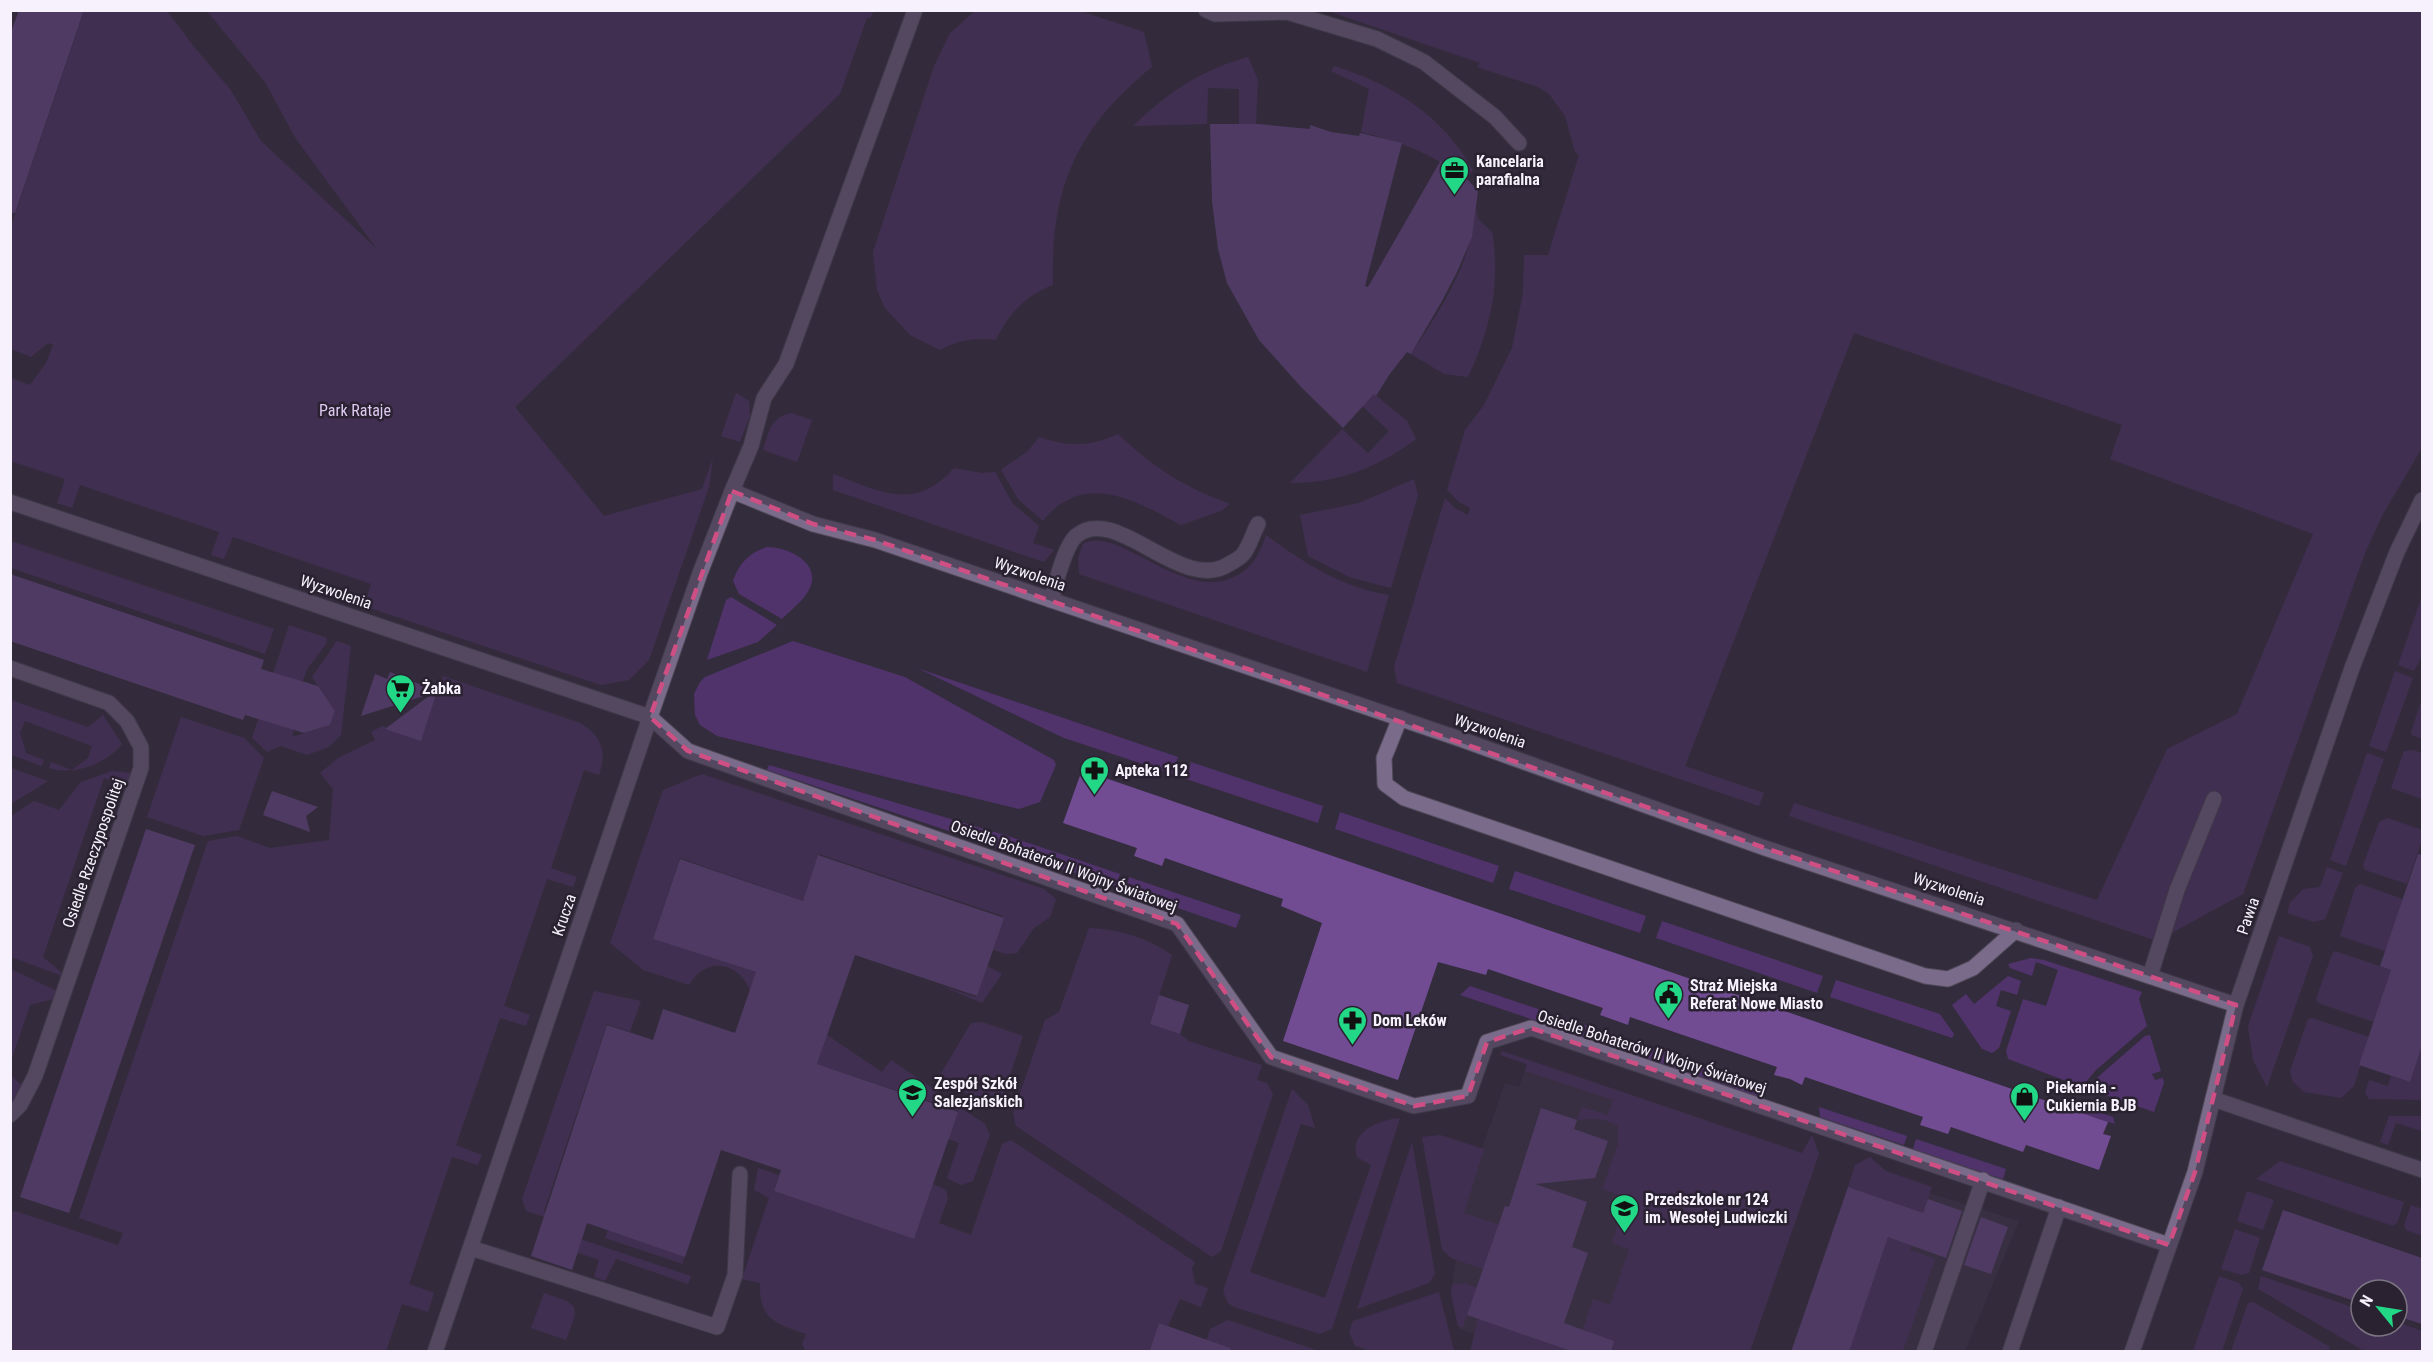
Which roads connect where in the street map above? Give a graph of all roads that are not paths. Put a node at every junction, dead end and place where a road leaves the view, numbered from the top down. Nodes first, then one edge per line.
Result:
1 (915, 10) edge
2 (1206, 10) edge
3 (1518, 142) dead end
4 (732, 491) junction
5 (2422, 500) edge
6 (10, 502) edge
7 (1258, 524) dead end
8 (1051, 600) junction
9 (10, 668) edge
10 (650, 717) junction
11 (1400, 718) junction
12 (2214, 799) dead end
13 (2016, 930) junction
14 (2150, 976) junction
15 (2236, 1005) junction
16 (2213, 1099) junction
17 (10, 1115) edge
18 (2422, 1170) edge
19 (740, 1174) dead end
20 (1983, 1180) junction
21 (2059, 1207) junction
22 (2169, 1245) junction
23 (471, 1248) junction
24 (435, 1352) edge
25 (1924, 1352) edge
26 (2010, 1352) edge
27 (2132, 1352) edge

1 - 4 street, Krucza
2 - 3 street
4 - 8 street, Wyzwolenia
4 - 10 street, Krucza
5 - 15 street, Pawia
6 - 10 street, Wyzwolenia
7 - 8 street
8 - 11 street, Wyzwolenia
9 - 17 street, Osiedle Rzeczypospolitej
10 - 20 street, Osiedle Bohaterów II Wojny Światowej
10 - 23 street, Krucza
11 - 13 street, Wyzwolenia
11 - 13 street
12 - 14 street
13 - 14 street, Wyzwolenia
14 - 15 street, Wyzwolenia
15 - 16 street, Pawia
16 - 18 street
16 - 22 street, Pawia
19 - 23 street
20 - 21 street, Osiedle Bohaterów II Wojny Światowej
20 - 25 street
21 - 22 street, Osiedle Bohaterów II Wojny Światowej
21 - 26 street
22 - 27 street, Pawia
23 - 24 street, Krucza

